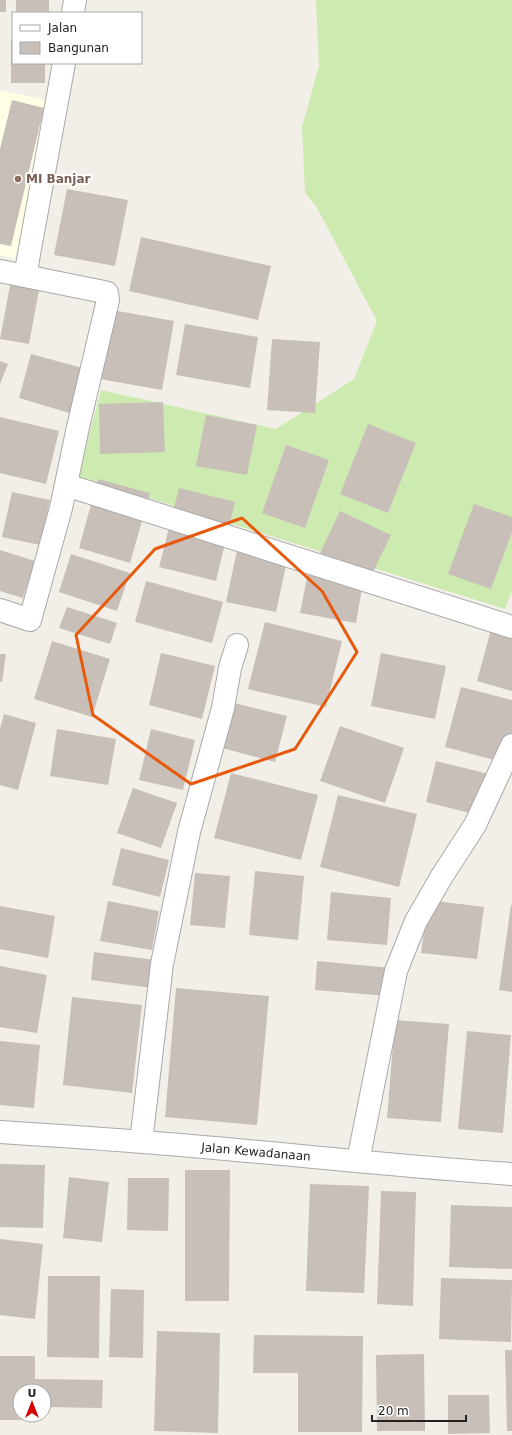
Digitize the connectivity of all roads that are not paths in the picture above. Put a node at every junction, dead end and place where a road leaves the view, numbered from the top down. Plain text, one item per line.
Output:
1 (75, 0) edge
2 (73, 12) edge
3 (64, 64) edge
4 (0, 271) edge
5 (25, 276) junction
6 (66, 485) junction
7 (0, 610) edge
8 (512, 627) edge
9 (237, 645) dead end
10 (512, 745) edge
11 (0, 1132) edge
12 (141, 1142) junction
13 (358, 1161) junction
14 (512, 1174) edge

1 - 2 street
3 - 5 street
4 - 5 street
5 - 6 street
6 - 7 street
6 - 8 street
9 - 12 street
10 - 13 street
11 - 12 street, Jalan Kewadanaan
12 - 13 street, Jalan Kewadanaan
13 - 14 street, Jalan Kewadanaan

